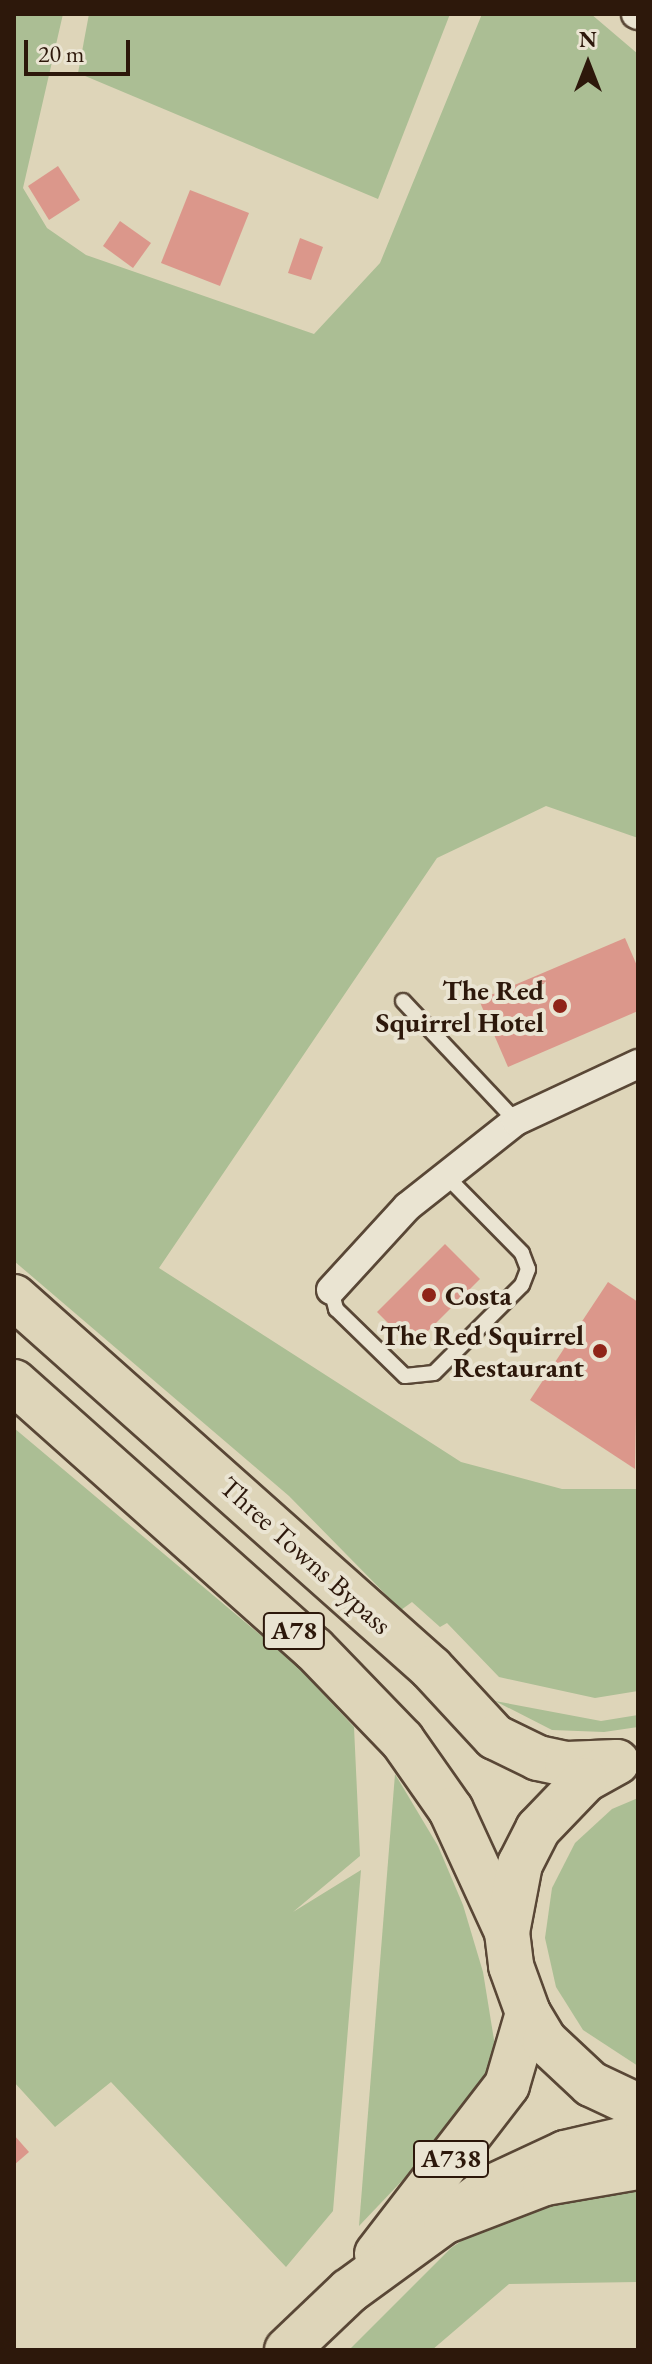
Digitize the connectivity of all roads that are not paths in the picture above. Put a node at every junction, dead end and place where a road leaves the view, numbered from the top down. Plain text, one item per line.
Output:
1 (403, 1001) dead end
2 (638, 1064) edge
3 (516, 1121) junction
4 (445, 1175) junction
5 (331, 1290) joint
6 (14, 1297) edge
7 (14, 1382) edge
8 (627, 1759) edge
9 (507, 1932) junction
10 (528, 2013) junction
11 (638, 2106) edge
12 (638, 2136) edge
13 (638, 2167) edge
14 (446, 2221) junction
15 (349, 2291) junction
16 (287, 2350) edge

1 - 3 lane
2 - 3 street
3 - 4 street
4 - 5 street
4 - 5 lane
6 - 8 main road, Three Towns Bypass / A78
7 - 9 main road, A78
8 - 9 main road, A78
9 - 10 main road, A78
10 - 11 main road, A78
10 - 15 main road, A738
12 - 14 main road, A738
13 - 14 main road
14 - 15 main road, A738
15 - 16 main road, A738

